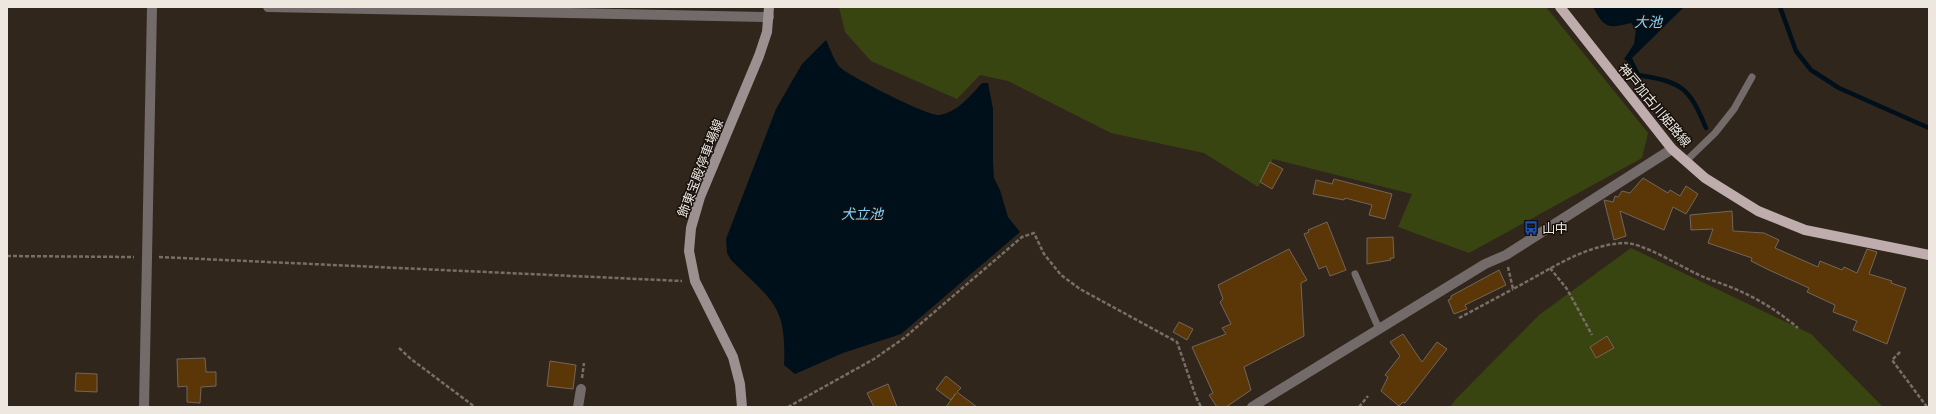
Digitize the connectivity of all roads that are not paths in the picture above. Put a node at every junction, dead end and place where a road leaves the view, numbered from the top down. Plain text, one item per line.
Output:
1 (152, 7) edge
2 (268, 7) edge
3 (1560, 7) edge
4 (769, 12) edge
5 (1752, 77) dead end
6 (1672, 149) junction
7 (1686, 161) junction
8 (1929, 255) edge
9 (1355, 274) dead end
10 (1379, 329) junction
11 (580, 389) dead end
12 (144, 407) edge
13 (578, 407) edge
14 (742, 407) edge
15 (1252, 407) edge

1 - 12 street
2 - 4 street
3 - 6 main road, 神戸加古川姫路線
4 - 14 main road, 飾東宝殿停車場線
5 - 7 lane
6 - 7 main road, 神戸加古川姫路線
6 - 10 street
7 - 8 main road, 神戸加古川姫路線
9 - 10 lane
10 - 15 street
11 - 13 street

